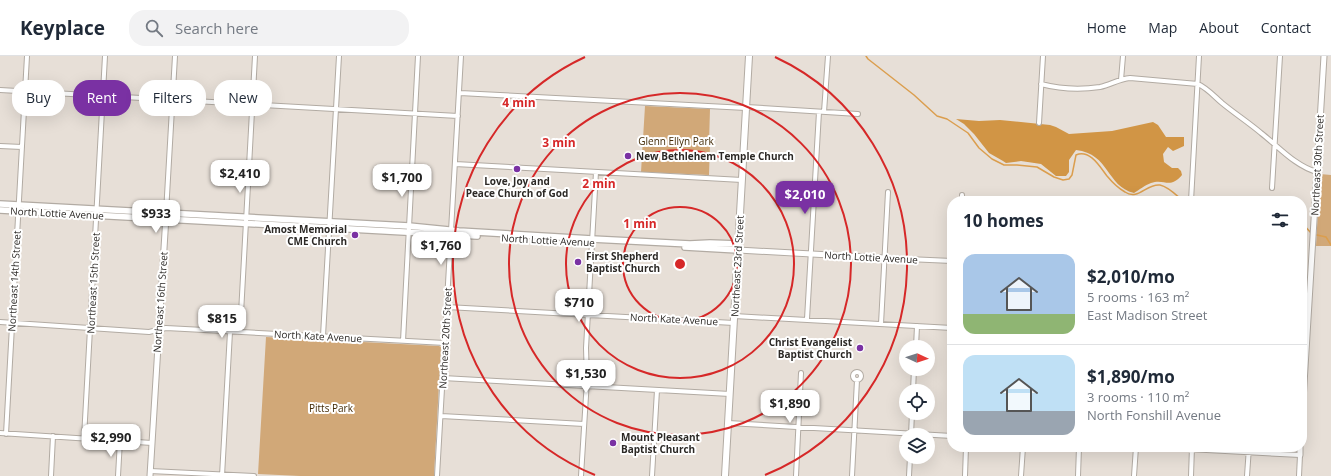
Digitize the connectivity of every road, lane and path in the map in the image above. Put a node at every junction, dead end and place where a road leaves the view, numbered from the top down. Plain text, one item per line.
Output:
1 (27, 56) edge
2 (105, 56) edge
3 (175, 56) edge
4 (255, 56) edge
5 (339, 56) edge
6 (418, 56) edge
7 (462, 56) edge
8 (749, 56) edge
9 (828, 56) edge
10 (1043, 56) edge
11 (1122, 56) edge
12 (1199, 56) edge
13 (1280, 56) edge
14 (1324, 56) edge
15 (26, 80) edge
16 (104, 80) edge
17 (174, 80) edge
18 (254, 80) edge
19 (1121, 80) junction
20 (1041, 84) junction
21 (1198, 84) junction
22 (0, 90) edge
23 (12, 90) edge
24 (460, 93) junction
25 (272, 105) edge
26 (746, 108) junction
27 (336, 109) junction
28 (819, 112) junction
29 (824, 112) junction
30 (415, 113) junction
31 (858, 114) dead end
32 (24, 116) edge
33 (102, 116) edge
34 (172, 116) edge
35 (251, 116) edge
36 (458, 116) junction
37 (1039, 123) dead end
38 (1275, 145) junction
39 (0, 146) edge
40 (22, 147) junction
41 (455, 164) junction
42 (596, 172) junction
43 (1316, 172) junction
44 (742, 180) junction
45 (1272, 188) dead end
46 (888, 192) dead end
47 (1191, 196) edge
48 (0, 204) edge
49 (18, 208) junction
50 (0, 210) edge
51 (96, 212) junction
52 (166, 216) junction
53 (246, 220) junction
54 (330, 225) junction
55 (408, 229) junction
56 (451, 233) junction
57 (592, 241) junction
58 (738, 247) junction
59 (811, 253) junction
60 (885, 258) junction
61 (947, 262) edge
62 (447, 307) junction
63 (1308, 308) joint
64 (588, 315) junction
65 (1308, 316) joint
66 (734, 319) junction
67 (808, 319) junction
68 (0, 322) edge
69 (12, 323) junction
70 (881, 324) junction
71 (917, 326) junction
72 (90, 328) junction
73 (947, 328) edge
74 (158, 330) junction
75 (230, 332) junction
76 (240, 332) junction
77 (1307, 333) edge
78 (323, 336) junction
79 (916, 340) edge
80 (402, 341) junction
81 (445, 343) junction
82 (801, 373) dead end
83 (443, 378) junction
84 (857, 380) dead end
85 (586, 386) junction
86 (657, 390) junction
87 (730, 394) junction
88 (441, 416) junction
89 (728, 423) junction
90 (584, 424) junction
91 (798, 427) junction
92 (854, 430) junction
93 (0, 433) edge
94 (899, 433) edge
95 (6, 434) junction
96 (935, 435) edge
97 (53, 436) junction
98 (947, 436) edge
99 (84, 438) junction
100 (120, 440) junction
101 (152, 443) junction
102 (966, 452) edge
103 (1023, 452) edge
104 (1080, 452) edge
105 (1136, 452) edge
106 (1192, 452) edge
107 (1237, 452) edge
108 (1248, 453) junction
109 (1300, 455) joint
110 (909, 464) edge
111 (150, 474) edge
112 (222, 475) edge
113 (51, 476) edge
114 (118, 476) edge
115 (254, 476) edge
116 (437, 476) edge
117 (581, 476) edge
118 (652, 476) edge
119 (725, 476) edge
120 (796, 476) edge
121 (852, 476) edge
122 (908, 476) edge
123 (965, 476) edge
124 (1021, 476) edge
125 (1078, 476) edge
126 (1134, 476) edge
127 (1191, 476) edge
128 (1247, 476) edge
129 (1299, 476) edge

1 - 15 street, Northeast 14th Street
2 - 16 street, Northeast 15th Street
3 - 17 street, Northeast 16th Street
4 - 18 street
5 - 27 street
6 - 30 street
7 - 24 street, Northeast 20th Street
8 - 26 main road, Northeast 23rd Street
9 - 29 street
10 - 20 street
11 - 19 street
12 - 21 street
13 - 38 street
14 - 43 street, Northeast 30th Street
19 - 20 street
19 - 21 street
20 - 37 street
21 - 38 street
21 - 47 street
22 - 23 street
24 - 26 street
24 - 36 street, Northeast 20th Street
25 - 27 street
26 - 28 street
26 - 44 main road, Northeast 23rd Street
27 - 30 street
27 - 54 street
28 - 29 street
28 - 59 street
29 - 31 street
30 - 36 street
30 - 55 street
32 - 40 street, Northeast 14th Street
33 - 51 street, Northeast 15th Street
34 - 52 street, Northeast 16th Street
35 - 53 street
36 - 41 street, Northeast 20th Street
38 - 43 street
38 - 45 street
39 - 40 street
40 - 49 street, Northeast 14th Street
41 - 42 street
41 - 56 street, Northeast 20th Street
42 - 44 street
42 - 57 street
43 - 63 street, Northeast 30th Street
44 - 58 main road, Northeast 23rd Street
46 - 60 street
48 - 49 main road, North Lottie Avenue
49 - 50 main road, North Lottie Avenue
49 - 51 main road, North Lottie Avenue
49 - 69 street, Northeast 14th Street
51 - 52 main road, North Lottie Avenue
51 - 72 street, Northeast 15th Street
52 - 53 main road, North Lottie Avenue
52 - 74 street, Northeast 16th Street
53 - 54 main road, North Lottie Avenue
53 - 76 street
54 - 55 main road, North Lottie Avenue
54 - 78 street
55 - 56 main road, North Lottie Avenue
55 - 80 street
56 - 57 main road, North Lottie Avenue
56 - 62 street, Northeast 20th Street
57 - 58 main road, North Lottie Avenue
57 - 64 street
58 - 59 street, North Lottie Avenue
58 - 66 main road, Northeast 23rd Street
59 - 60 street, North Lottie Avenue
59 - 67 street
60 - 61 street, North Lottie Avenue
60 - 70 street
62 - 64 street, North Kate Avenue
62 - 81 street, Northeast 20th Street
63 - 65 street, Northeast 30th Street
64 - 66 street, North Kate Avenue
64 - 85 street
65 - 77 street, Northeast 30th Street
66 - 67 street, North Kate Avenue
66 - 87 main road, Northeast 23rd Street
67 - 70 street, North Kate Avenue
68 - 69 street, North Kate Avenue
69 - 72 street, North Kate Avenue
69 - 95 street, Northeast 14th Street
70 - 71 street, North Kate Avenue
71 - 73 street, North Kate Avenue
71 - 79 street
72 - 74 street, North Kate Avenue
72 - 99 street, Northeast 15th Street
74 - 75 street, North Kate Avenue
74 - 101 street, Northeast 16th Street
75 - 76 street, North Kate Avenue
75 - 112 street
76 - 78 street, North Kate Avenue
78 - 80 street, North Kate Avenue
80 - 81 street, North Kate Avenue
81 - 83 street, Northeast 20th Street
82 - 91 street
83 - 85 street
83 - 88 street, Northeast 20th Street
84 - 92 street
85 - 86 street
85 - 90 street
86 - 87 street
86 - 118 street
87 - 89 main road, Northeast 23rd Street
88 - 90 street
88 - 116 street, Northeast 20th Street
89 - 91 street
89 - 119 main road, Northeast 23rd Street
90 - 117 street
91 - 92 street
91 - 120 street
92 - 94 street
92 - 121 street
93 - 95 street
95 - 97 street
96 - 98 street
97 - 99 street
97 - 113 street
99 - 100 street
100 - 101 street
100 - 114 street
101 - 111 street, Northeast 16th Street
102 - 123 street
103 - 124 street
104 - 125 street
105 - 126 street
106 - 127 street
107 - 108 street
108 - 109 street
108 - 128 street
109 - 129 street
110 - 122 street
111 - 112 street
112 - 115 street

